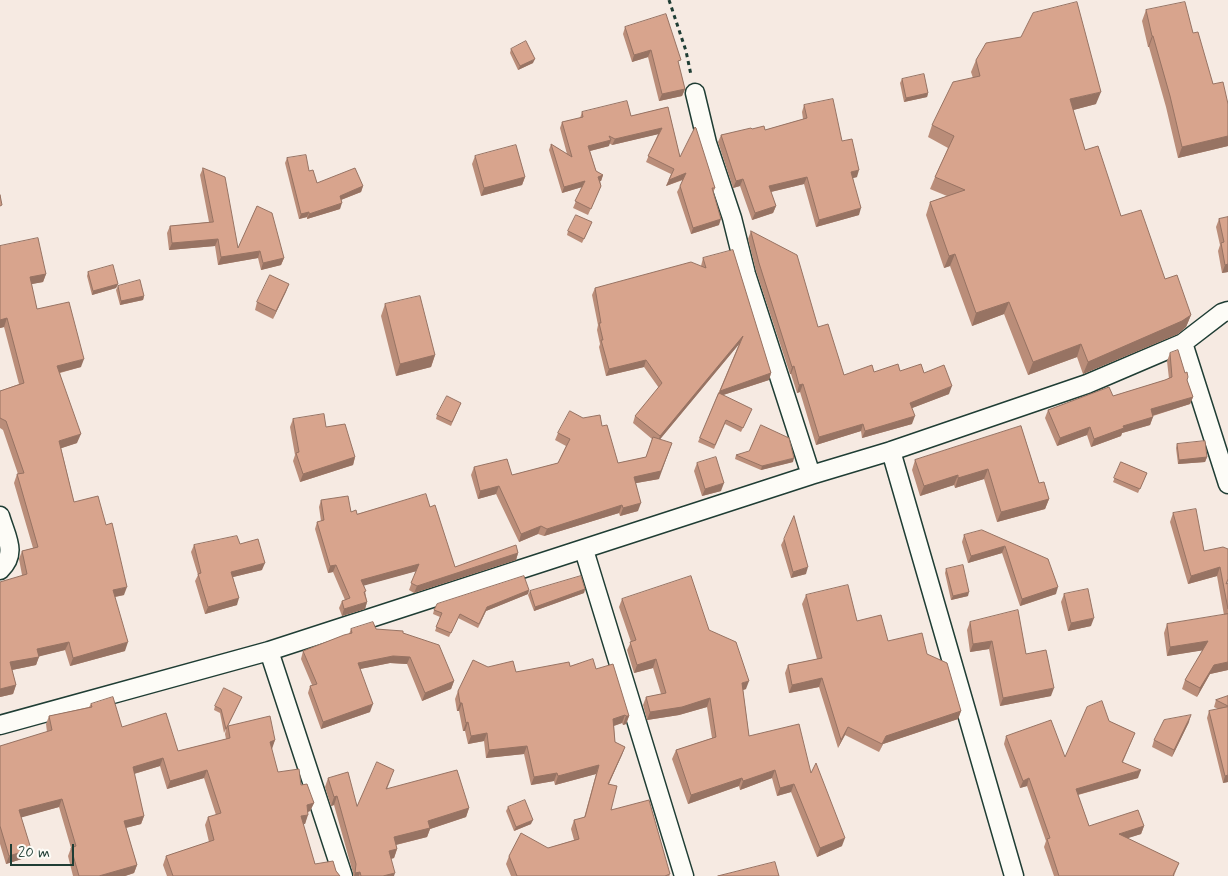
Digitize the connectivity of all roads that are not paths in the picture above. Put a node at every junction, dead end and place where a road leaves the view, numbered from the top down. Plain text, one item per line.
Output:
1 (695, 93) road end
2 (1228, 311) edge
3 (1183, 343) junction
4 (891, 451) junction
5 (811, 475) junction
6 (1228, 484) edge
7 (0, 516) edge
8 (584, 550) junction
9 (0, 570) edge
10 (269, 651) junction
11 (0, 725) edge
12 (343, 876) edge
13 (684, 876) edge
14 (1014, 876) edge

1 - 5 street
2 - 3 street
3 - 4 street
3 - 6 street
4 - 5 street
4 - 14 street
5 - 8 street
7 - 9 street
8 - 10 street
8 - 13 street
10 - 11 street
10 - 12 street

